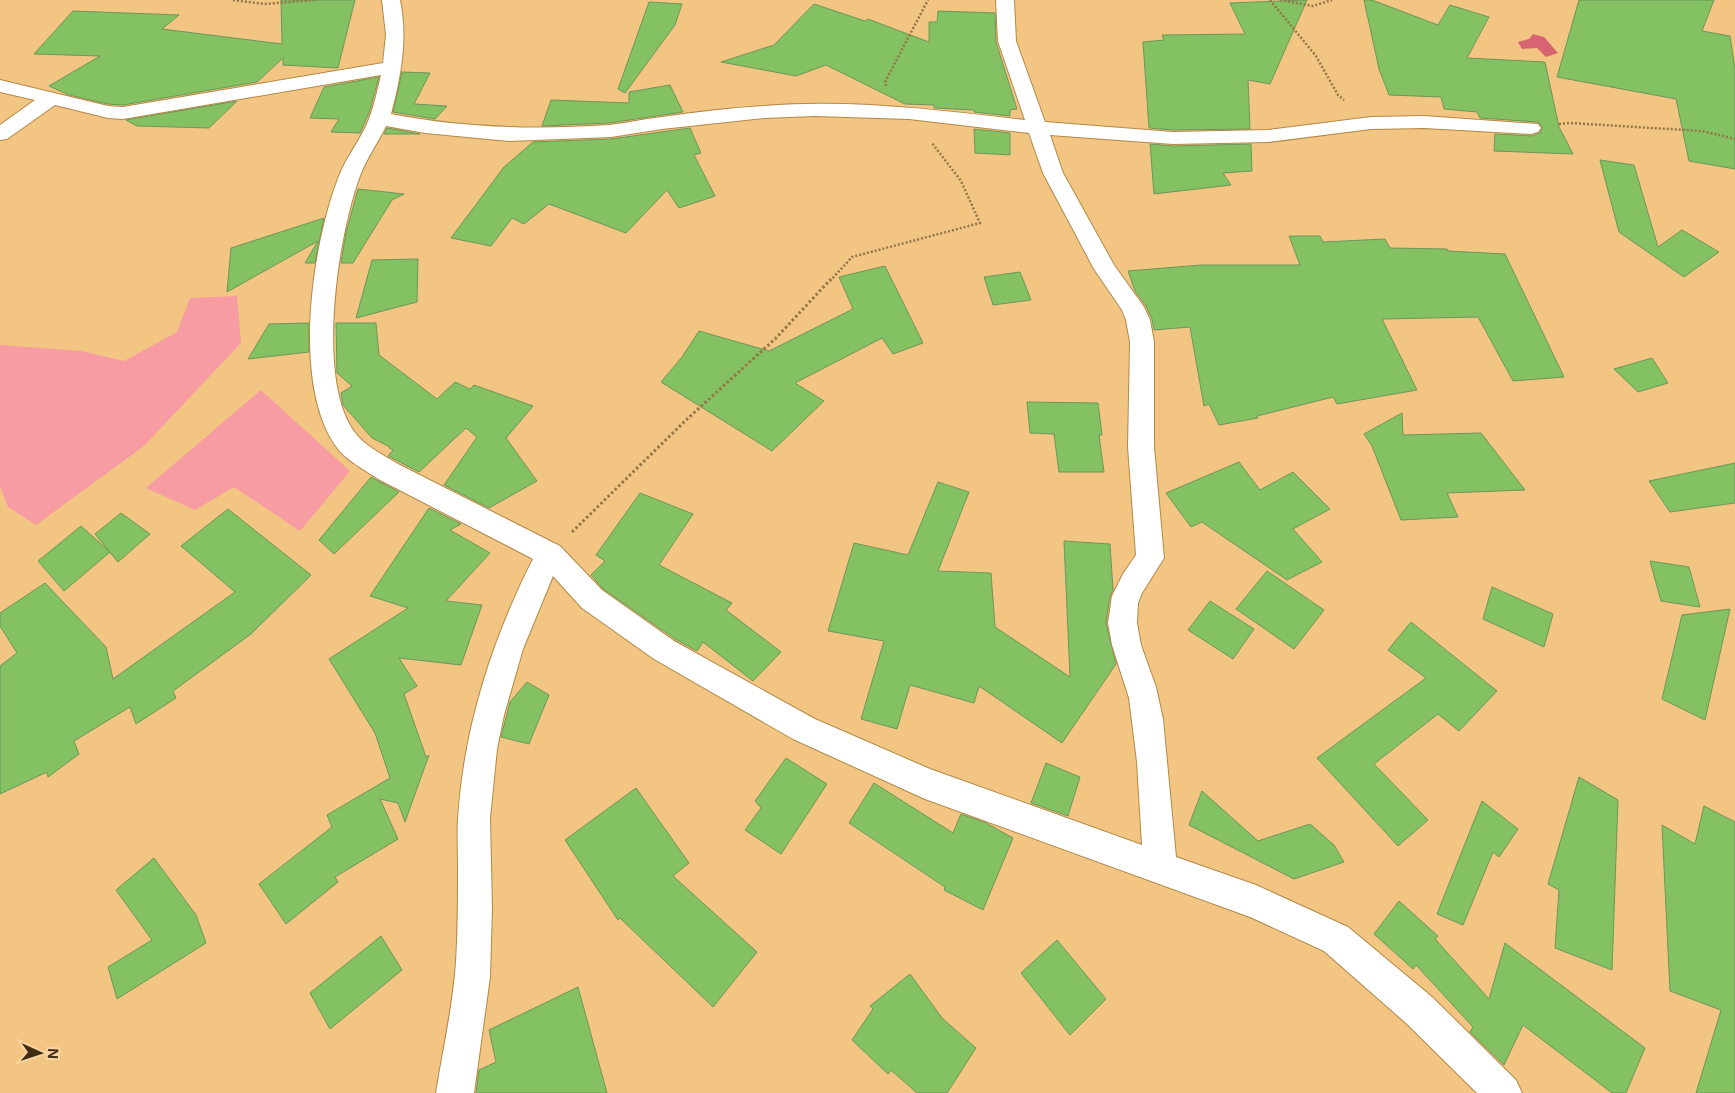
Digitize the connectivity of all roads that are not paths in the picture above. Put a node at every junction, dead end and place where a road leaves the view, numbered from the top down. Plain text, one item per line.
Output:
1 (391, 0) edge
2 (1005, 0) edge
3 (393, 67) junction
4 (0, 86) edge
5 (52, 98) junction
6 (380, 118) junction
7 (1038, 128) junction
8 (1532, 128) road end
9 (0, 134) edge
10 (550, 554) junction
11 (1160, 868) junction
12 (455, 1093) edge
13 (1503, 1093) edge

1 - 3 street
2 - 7 street
3 - 5 street
3 - 6 street
4 - 5 street
5 - 9 street
6 - 7 street
6 - 10 street
7 - 8 street
7 - 11 street
10 - 11 street
10 - 12 street
11 - 13 street

